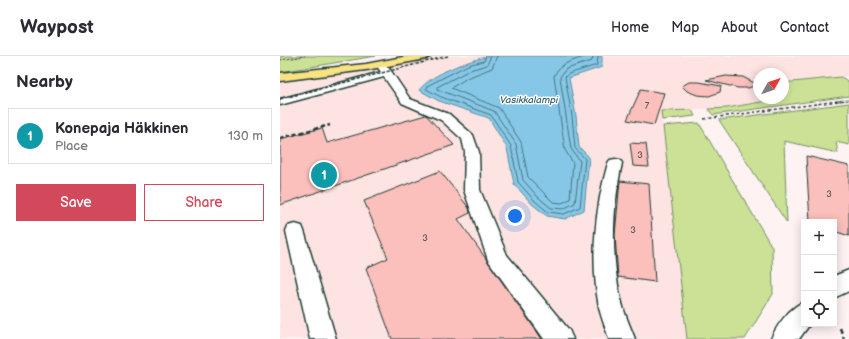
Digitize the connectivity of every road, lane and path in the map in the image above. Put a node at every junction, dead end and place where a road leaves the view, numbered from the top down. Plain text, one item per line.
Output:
1 (305, 56) edge
2 (426, 56) edge
3 (280, 60) edge
4 (384, 69) junction
5 (280, 77) edge
6 (849, 100) edge
7 (280, 102) edge
8 (704, 119) dead end
9 (615, 163) dead end
10 (295, 231) dead end
11 (849, 278) edge
12 (837, 286) edge
13 (801, 317) edge
14 (840, 328) dead end
15 (322, 339) edge
16 (560, 339) edge
17 (622, 339) edge
18 (784, 339) edge
19 (844, 339) edge

1 - 3 path
2 - 4 main road
4 - 5 main road
4 - 7 lane
4 - 16 lane
6 - 8 path
9 - 17 lane
10 - 15 lane
11 - 12 lane
13 - 18 lane
14 - 19 path

